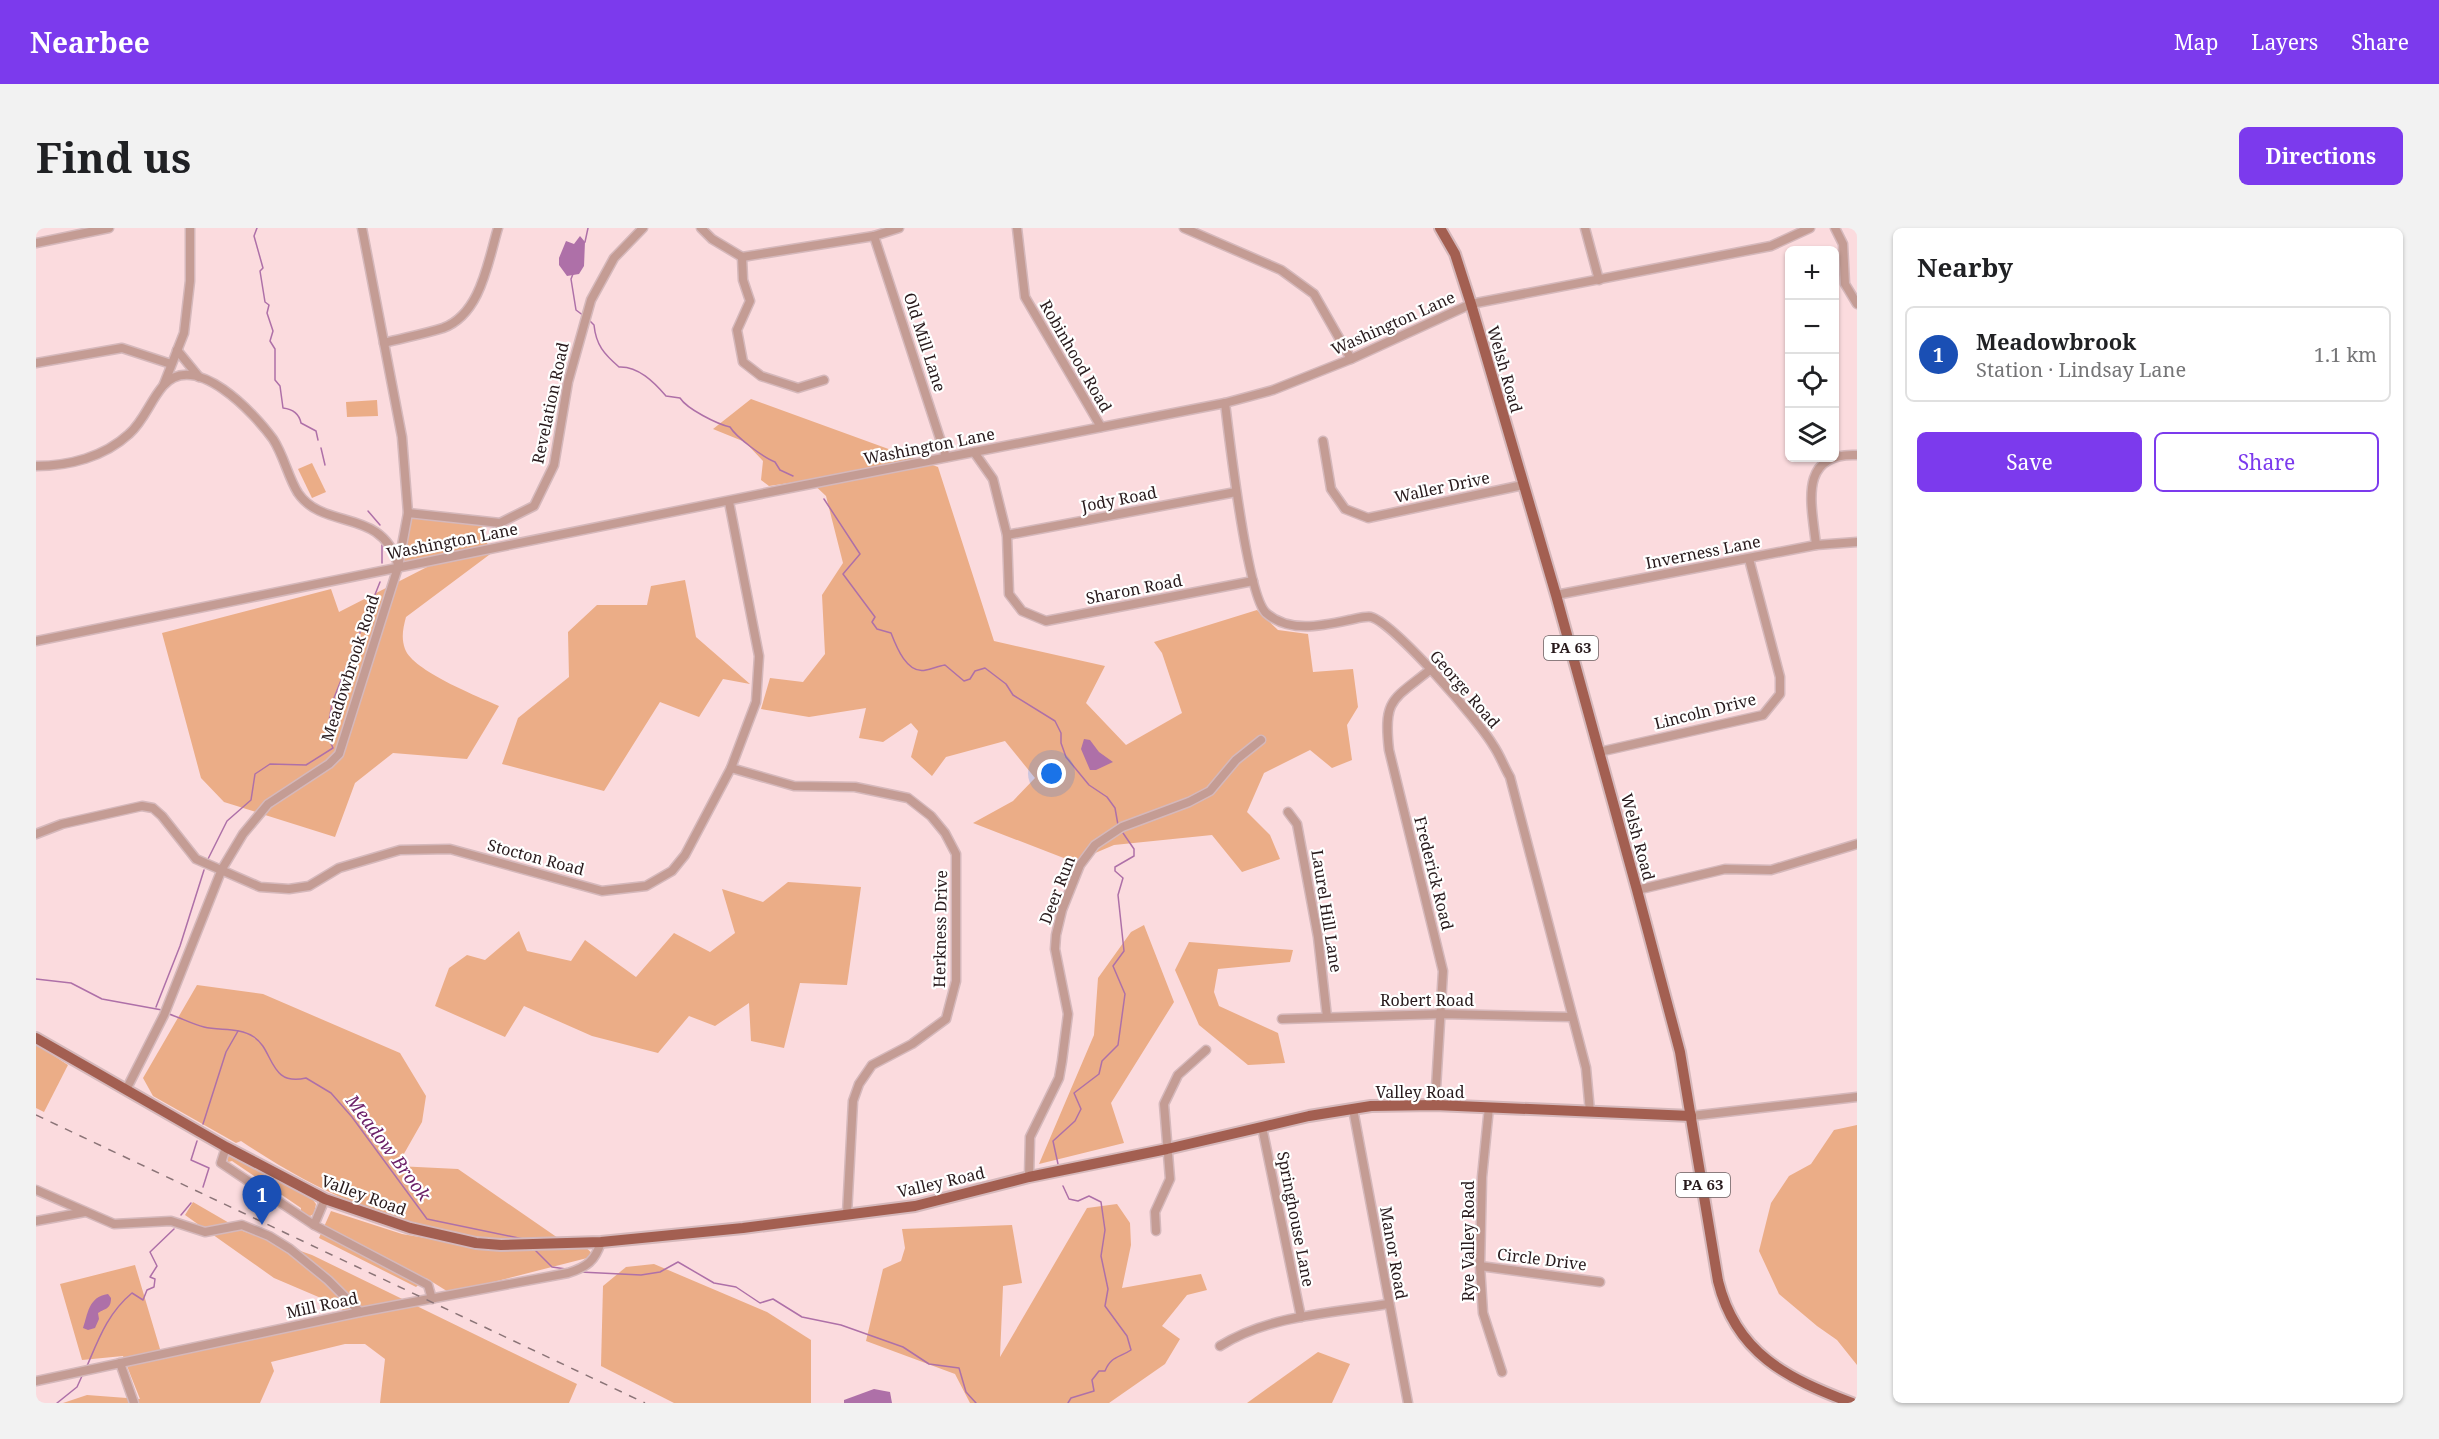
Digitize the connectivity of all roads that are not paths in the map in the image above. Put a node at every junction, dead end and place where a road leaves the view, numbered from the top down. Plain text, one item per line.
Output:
1 (109, 228) edge
2 (190, 228) edge
3 (362, 228) edge
4 (498, 228) edge
5 (643, 228) edge
6 (701, 228) edge
7 (898, 228) edge
8 (1017, 228) edge
9 (1184, 228) edge
10 (1440, 228) edge
11 (1585, 228) edge
12 (1810, 228) edge
13 (1835, 228) edge
14 (874, 236) junction
15 (36, 243) edge
16 (742, 257) junction
17 (1599, 280) junction
18 (1471, 304) junction
19 (1857, 304) edge
20 (384, 343) junction
21 (177, 350) junction
22 (1351, 359) junction
23 (36, 363) edge
24 (171, 364) junction
25 (199, 377) junction
26 (824, 380) dead end
27 (164, 384) junction
28 (1225, 403) junction
29 (1101, 428) junction
30 (1323, 441) dead end
31 (974, 452) junction
32 (1857, 455) edge
33 (946, 457) junction
34 (36, 466) edge
35 (1523, 485) junction
36 (1236, 492) junction
37 (729, 502) junction
38 (408, 513) junction
39 (1007, 535) junction
40 (1857, 542) edge
41 (1816, 545) junction
42 (1749, 559) junction
43 (398, 567) junction
44 (1253, 581) junction
45 (1556, 595) junction
46 (36, 641) edge
47 (1431, 669) junction
48 (1261, 740) dead end
49 (1599, 752) junction
50 (731, 768) junction
51 (1288, 813) dead end
52 (36, 834) edge
53 (1857, 844) edge
54 (222, 869) junction
55 (1637, 891) junction
56 (1442, 1014) junction
57 (1327, 1017) junction
58 (1572, 1017) junction
59 (1282, 1019) dead end
60 (36, 1038) edge
61 (1206, 1050) dead end
62 (127, 1088) junction
63 (1857, 1097) edge
64 (1435, 1105) junction
65 (1489, 1107) junction
66 (1353, 1109) junction
67 (1590, 1112) junction
68 (1691, 1116) junction
69 (1262, 1127) junction
70 (226, 1147) junction
71 (1167, 1149) junction
72 (1029, 1177) junction
73 (36, 1190) edge
74 (325, 1199) junction
75 (85, 1212) junction
76 (847, 1214) junction
77 (36, 1221) edge
78 (314, 1225) junction
79 (1156, 1231) dead end
80 (601, 1242) junction
81 (1480, 1266) junction
82 (1600, 1282) dead end
83 (432, 1299) junction
84 (1388, 1304) junction
85 (360, 1312) junction
86 (1301, 1317) junction
87 (1220, 1346) dead end
88 (120, 1363) junction
89 (1502, 1372) dead end
90 (36, 1381) edge
91 (1831, 1399) edge
92 (134, 1403) edge
93 (1408, 1403) edge
94 (1852, 1403) edge

1 - 15 street
2 - 21 street
3 - 20 street, Meadowbrook Road
4 - 20 street
5 - 38 street, Revelation Road
6 - 16 street
7 - 14 street
8 - 29 street, Robinhood Road
9 - 22 street
10 - 18 main road, Welsh Road / PA 63
11 - 17 street
12 - 17 street, Washington Lane
13 - 19 street
14 - 16 street
14 - 33 street, Old Mill Lane
16 - 26 street
17 - 18 street, Washington Lane
18 - 22 street, Washington Lane
18 - 35 main road, Welsh Road / PA 63
20 - 38 street, Meadowbrook Road
21 - 24 street
21 - 25 street
22 - 28 street, Washington Lane
23 - 24 street
24 - 27 street
25 - 27 street
25 - 43 street
27 - 34 street
28 - 29 street, Washington Lane
28 - 36 street, George Road
29 - 31 street, Washington Lane
30 - 35 street, Waller Drive
31 - 33 street, Washington Lane
31 - 39 street
32 - 41 street
33 - 37 street, Washington Lane
35 - 45 main road, Welsh Road / PA 63
36 - 39 street, Jody Road
36 - 44 street, George Road
37 - 43 street, Washington Lane
37 - 50 street, Stocton Road
38 - 43 street, Meadowbrook Road
39 - 44 street, Sharon Road
40 - 41 street, Inverness Lane
41 - 42 street, Inverness Lane
42 - 45 street, Inverness Lane
42 - 49 street, Lincoln Drive
43 - 46 street, Washington Lane
43 - 54 street, Meadowbrook Road
44 - 47 street, George Road
45 - 49 main road, Welsh Road / PA 63
47 - 56 street, Frederick Road
47 - 58 street, George Road
48 - 72 street, Deer Run
49 - 55 main road, Welsh Road / PA 63
50 - 54 street, Stocton Road
50 - 76 street, Herkness Drive
51 - 57 street, Laurel Hill Lane
52 - 54 street, Stocton Road
53 - 55 street
54 - 62 street, Meadowbrook Road
55 - 68 main road, Welsh Road / PA 63
56 - 57 street, Robert Road
56 - 58 street, Robert Road
56 - 64 street, Frederick Road
57 - 59 street, Robert Road
58 - 67 street, George Road
60 - 62 main road, Valley Road
61 - 71 street
62 - 70 main road, Valley Road
63 - 68 street, Valley Road
64 - 65 main road, Valley Road
64 - 66 main road, Valley Road
65 - 67 main road, Valley Road
65 - 81 street, Rye Valley Road
66 - 69 main road, Valley Road
66 - 84 street, Manor Road
67 - 68 main road, Valley Road
68 - 91 main road, Welsh Road / PA 63
69 - 71 main road, Valley Road
69 - 86 street, Springhouse Lane
70 - 74 main road, Valley Road
70 - 78 street
71 - 72 main road, Valley Road
71 - 79 street
72 - 76 main road, Valley Road
73 - 75 street
74 - 78 street
74 - 80 main road, Valley Road
75 - 77 street
75 - 85 street
76 - 80 main road, Valley Road
78 - 83 street
80 - 83 street, Mill Road
81 - 82 street, Circle Drive
81 - 89 street, Rye Valley Road
83 - 85 street, Mill Road
84 - 86 street
84 - 93 street, Manor Road
85 - 88 street, Mill Road
86 - 87 street
88 - 90 street, Mill Road
88 - 92 street
91 - 94 main road, Welsh Road / PA 63

